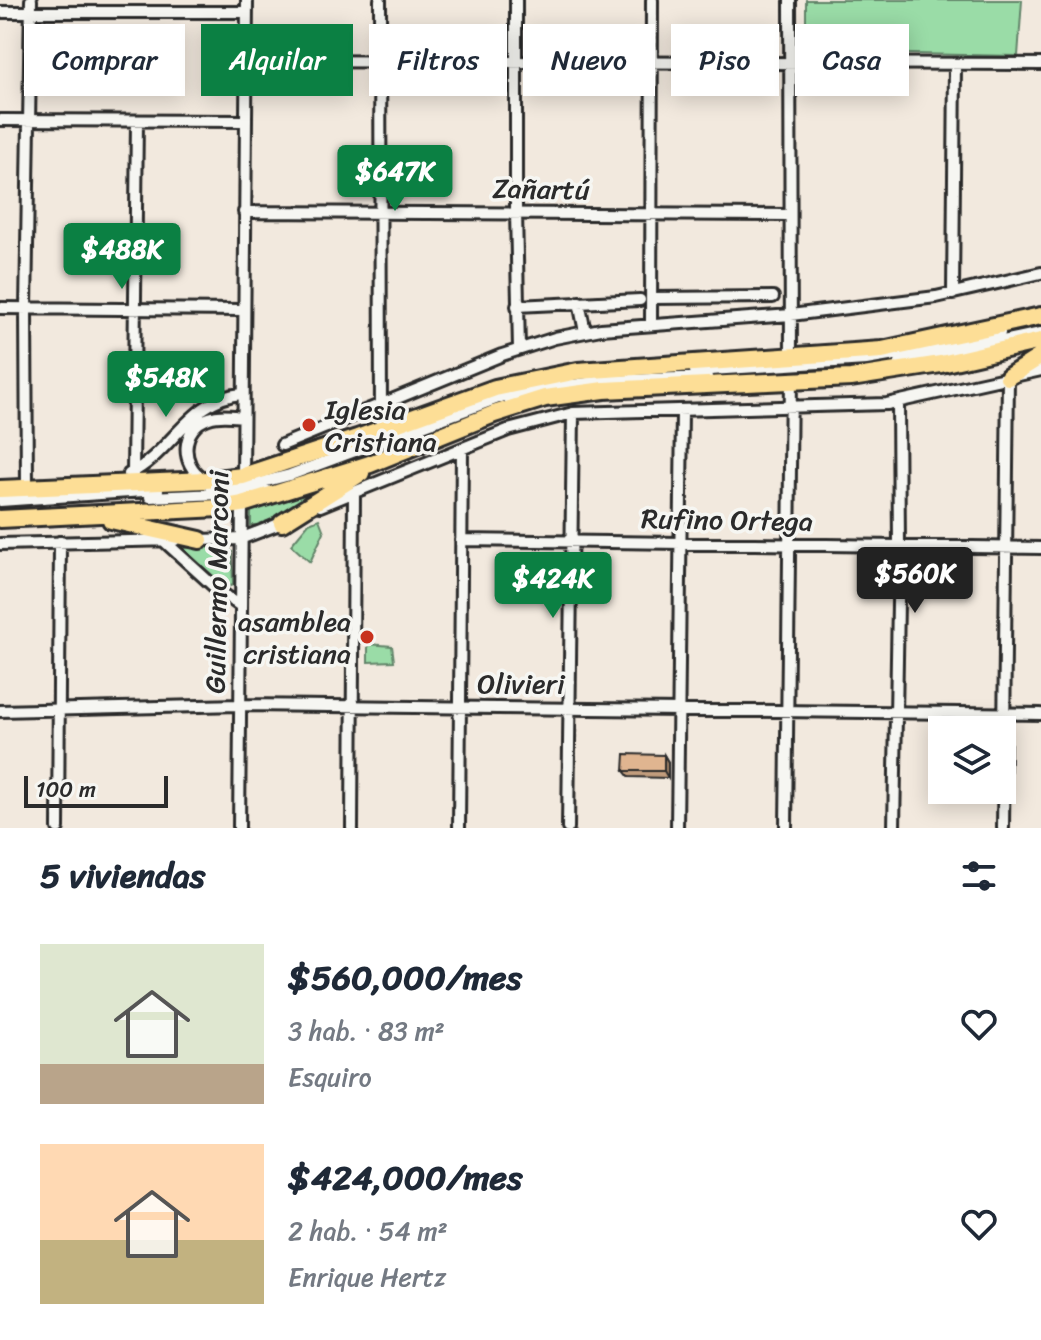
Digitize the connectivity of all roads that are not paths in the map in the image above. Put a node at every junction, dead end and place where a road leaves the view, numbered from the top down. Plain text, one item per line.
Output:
1 (31, 0) edge
2 (247, 0) edge
3 (380, 0) edge
4 (516, 0) edge
5 (652, 0) edge
6 (790, 0) edge
7 (0, 12) edge
8 (31, 12) junction
9 (247, 12) junction
10 (247, 24) edge
11 (380, 24) edge
12 (652, 24) edge
13 (507, 61) edge
14 (515, 61) junction
15 (523, 61) edge
16 (655, 61) edge
17 (789, 63) junction
18 (955, 64) junction
19 (1041, 64) edge
20 (246, 96) edge
21 (379, 96) edge
22 (653, 96) edge
23 (0, 120) edge
24 (29, 120) junction
25 (137, 121) junction
26 (246, 121) junction
27 (244, 212) junction
28 (378, 212) junction
29 (516, 212) junction
30 (652, 215) junction
31 (789, 215) junction
32 (1041, 273) edge
33 (953, 294) junction
34 (773, 297) dead end
35 (704, 298) junction
36 (645, 299) junction
37 (579, 302) junction
38 (517, 306) junction
39 (0, 308) edge
40 (135, 308) junction
41 (26, 309) junction
42 (243, 310) junction
43 (791, 315) junction
44 (1038, 317) edge
45 (704, 321) junction
46 (651, 324) junction
47 (585, 332) junction
48 (1041, 333) edge
49 (1041, 341) edge
50 (519, 349) junction
51 (1041, 356) edge
52 (1041, 370) edge
53 (789, 372) junction
54 (742, 375) junction
55 (1008, 377) junction
56 (242, 394) junction
57 (898, 402) junction
58 (379, 405) junction
59 (793, 407) junction
60 (682, 411) junction
61 (573, 413) junction
62 (242, 417) junction
63 (381, 429) junction
64 (282, 445) dead end
65 (462, 450) junction
66 (393, 456) junction
67 (133, 473) junction
68 (206, 480) junction
69 (100, 485) junction
70 (27, 488) junction
71 (0, 489) edge
72 (242, 490) junction
73 (354, 493) junction
74 (0, 504) edge
75 (78, 517) junction
76 (0, 519) edge
77 (282, 523) junction
78 (162, 539) junction
79 (240, 539) junction
80 (200, 540) junction
81 (461, 540) junction
82 (60, 542) junction
83 (570, 542) junction
84 (0, 544) edge
85 (679, 544) junction
86 (788, 544) junction
87 (899, 546) junction
88 (1008, 548) junction
89 (1041, 548) edge
90 (239, 605) junction
91 (239, 705) junction
92 (354, 707) junction
93 (461, 707) junction
94 (570, 707) junction
95 (679, 708) junction
96 (59, 709) junction
97 (787, 710) junction
98 (0, 711) edge
99 (896, 712) junction
100 (1006, 713) junction
101 (1041, 714) edge
102 (58, 828) edge
103 (239, 828) edge
104 (352, 828) edge
105 (459, 828) edge
106 (568, 828) edge
107 (677, 828) edge
108 (786, 828) edge
109 (894, 828) edge
110 (1003, 828) edge

1 - 8 street
2 - 9 street, Guillermo Marconi
3 - 11 street
4 - 14 street
5 - 12 street
6 - 17 street
7 - 8 street
8 - 9 street
8 - 24 street
9 - 10 street, Guillermo Marconi
13 - 14 street
14 - 15 street
14 - 29 street
16 - 17 street
17 - 18 street
17 - 31 street
18 - 19 street
18 - 33 street
20 - 26 street, Guillermo Marconi
21 - 28 street
22 - 30 street
23 - 24 street
24 - 25 street
24 - 41 street
25 - 26 street
25 - 40 street
26 - 27 street, Guillermo Marconi
27 - 28 street, Zañartú
27 - 42 street, Guillermo Marconi
28 - 29 street, Zañartú
28 - 58 street
29 - 30 street, Zañartú
29 - 38 street
30 - 31 street, Zañartú
30 - 36 street
31 - 43 street
32 - 33 street
33 - 43 street
34 - 35 street
35 - 36 street
35 - 45 street
36 - 37 street
36 - 46 street
37 - 38 street
37 - 47 street
38 - 50 street
39 - 41 street
40 - 41 street
40 - 42 street
40 - 67 street
41 - 70 street
42 - 56 street, Guillermo Marconi
43 - 45 street
43 - 53 street
44 - 53 highway
45 - 46 street
46 - 47 street
47 - 50 street
48 - 53 street
49 - 53 highway
50 - 58 street
51 - 55 highway
52 - 55 street
53 - 54 street
53 - 54 street
53 - 59 street
53 - 63 highway
53 - 66 highway
53 - 72 street
54 - 72 street
55 - 57 street
55 - 88 street
56 - 62 street, Guillermo Marconi
56 - 67 street
57 - 59 street
57 - 87 street
58 - 63 street
58 - 64 street
59 - 60 street
59 - 86 street
60 - 61 street
60 - 85 street
61 - 65 street
61 - 83 street
62 - 68 street
62 - 72 street, Guillermo Marconi
63 - 72 highway
65 - 73 street
65 - 81 street
66 - 72 highway
66 - 77 highway
67 - 69 street
68 - 69 highway
68 - 72 highway
69 - 70 highway
70 - 71 highway
72 - 74 street
72 - 75 highway
72 - 79 street, Guillermo Marconi
73 - 77 street
73 - 92 street
75 - 76 highway
75 - 80 highway
77 - 79 street
78 - 80 street
78 - 82 street
78 - 90 street
79 - 80 street
79 - 90 street, Guillermo Marconi
81 - 83 street, Rufino Ortega
81 - 93 street
82 - 84 street
82 - 96 street
83 - 85 street, Rufino Ortega
83 - 94 street
85 - 86 street, Rufino Ortega
85 - 95 street
86 - 87 street, Rufino Ortega
86 - 97 street
87 - 88 street, Rufino Ortega
87 - 99 street
88 - 89 street, Rufino Ortega
88 - 100 street
90 - 91 street, Guillermo Marconi
91 - 92 street, Olivieri
91 - 96 street, Olivieri
91 - 103 street, Guillermo Marconi
92 - 93 street, Olivieri
92 - 104 street
93 - 94 street, Olivieri
93 - 105 street
94 - 95 street, Olivieri
94 - 106 street
95 - 97 street, Olivieri
95 - 107 street
96 - 98 street, Olivieri
96 - 102 street
97 - 99 street, Olivieri
97 - 108 street
99 - 100 street, Olivieri
99 - 109 street
100 - 101 street, Olivieri
100 - 110 street

